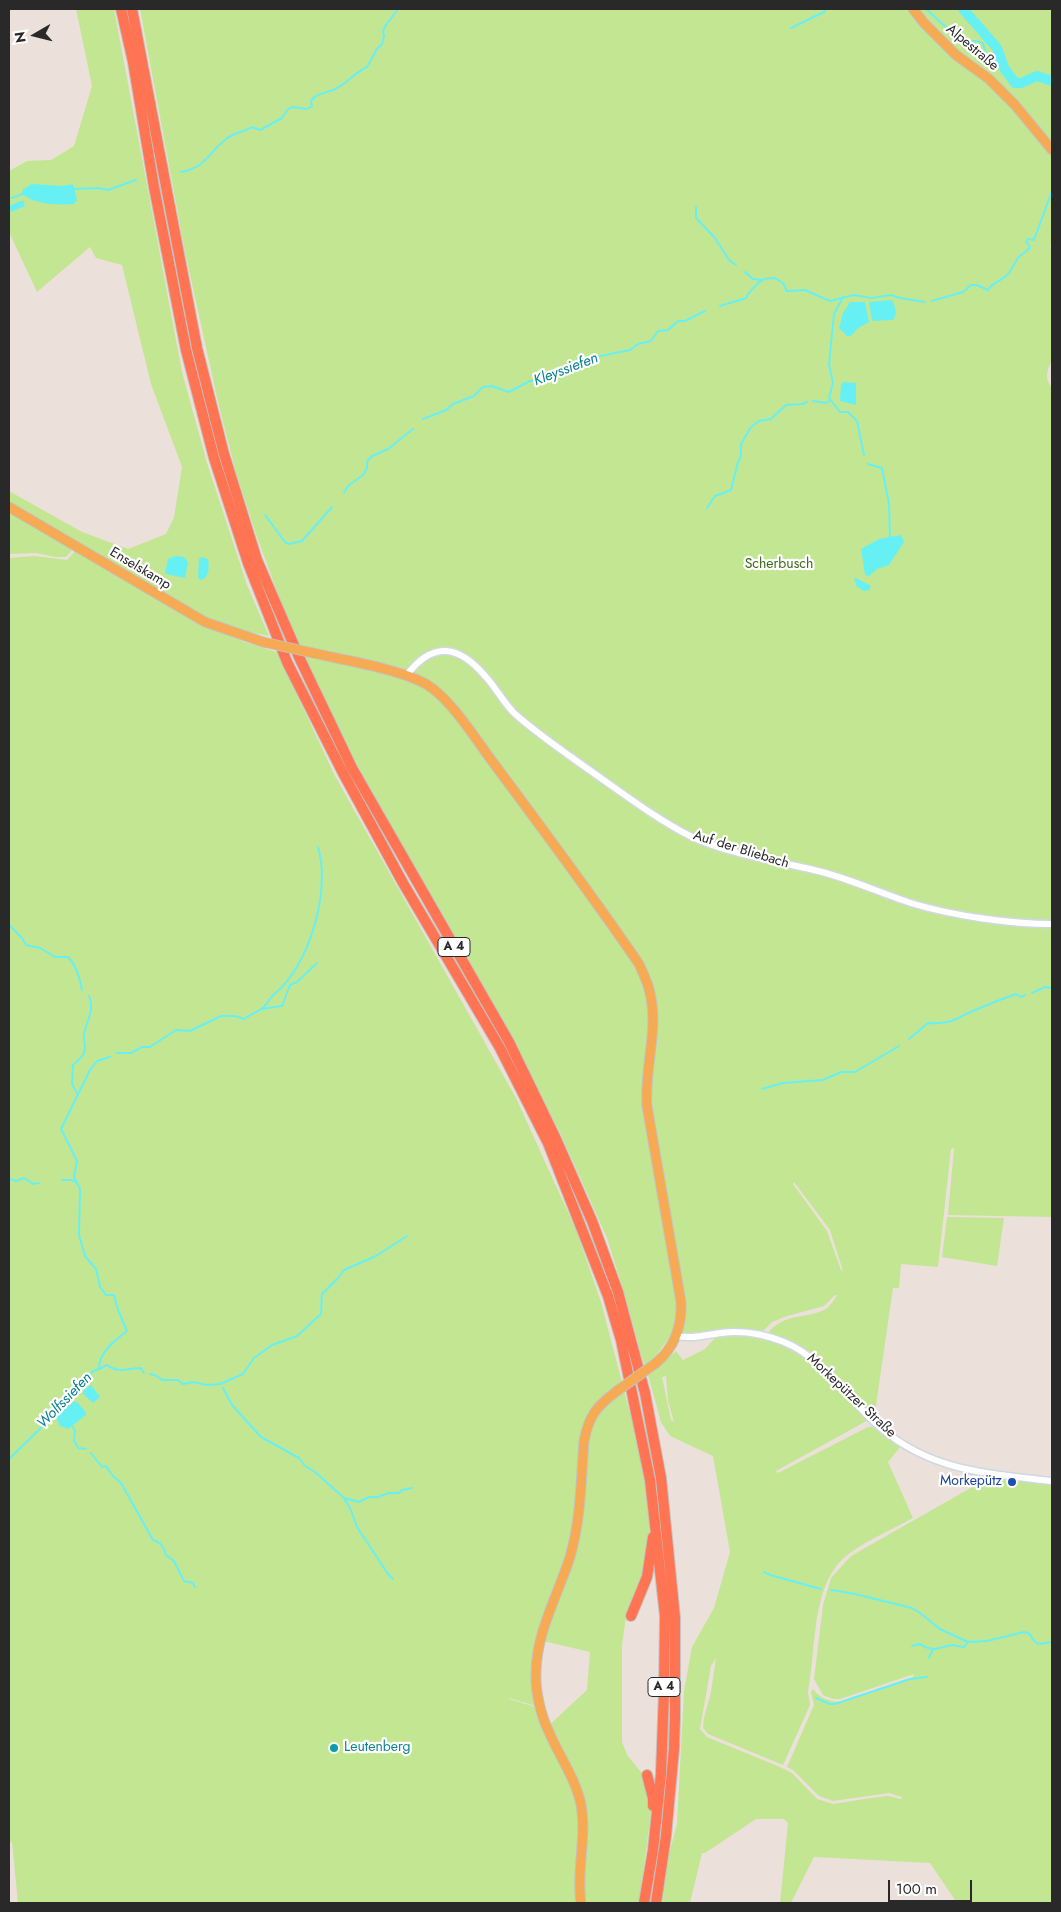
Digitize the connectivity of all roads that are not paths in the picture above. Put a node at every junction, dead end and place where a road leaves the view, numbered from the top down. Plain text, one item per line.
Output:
1 (121, 9) edge
2 (132, 9) edge
3 (913, 9) edge
4 (1052, 150) edge
5 (9, 507) edge
6 (406, 676) junction
7 (1052, 924) edge
8 (676, 1336) junction
9 (1052, 1481) edge
10 (656, 1525) junction
11 (631, 1616) dead end
12 (647, 1775) dead end
13 (653, 1850) junction
14 (581, 1903) edge
15 (644, 1903) edge
16 (656, 1903) edge

1 - 10 highway, A 4
2 - 16 highway, A 4
3 - 4 main road, Alpestraße
5 - 6 main road, Enselskamp, bridge
6 - 7 street, Auf der Bliebach
6 - 8 main road, Enselskamp
8 - 9 street, Morkepützer Straße
8 - 14 main road, bridge
10 - 11 highway
10 - 13 highway, A 4
12 - 13 highway
13 - 15 highway, A 4

